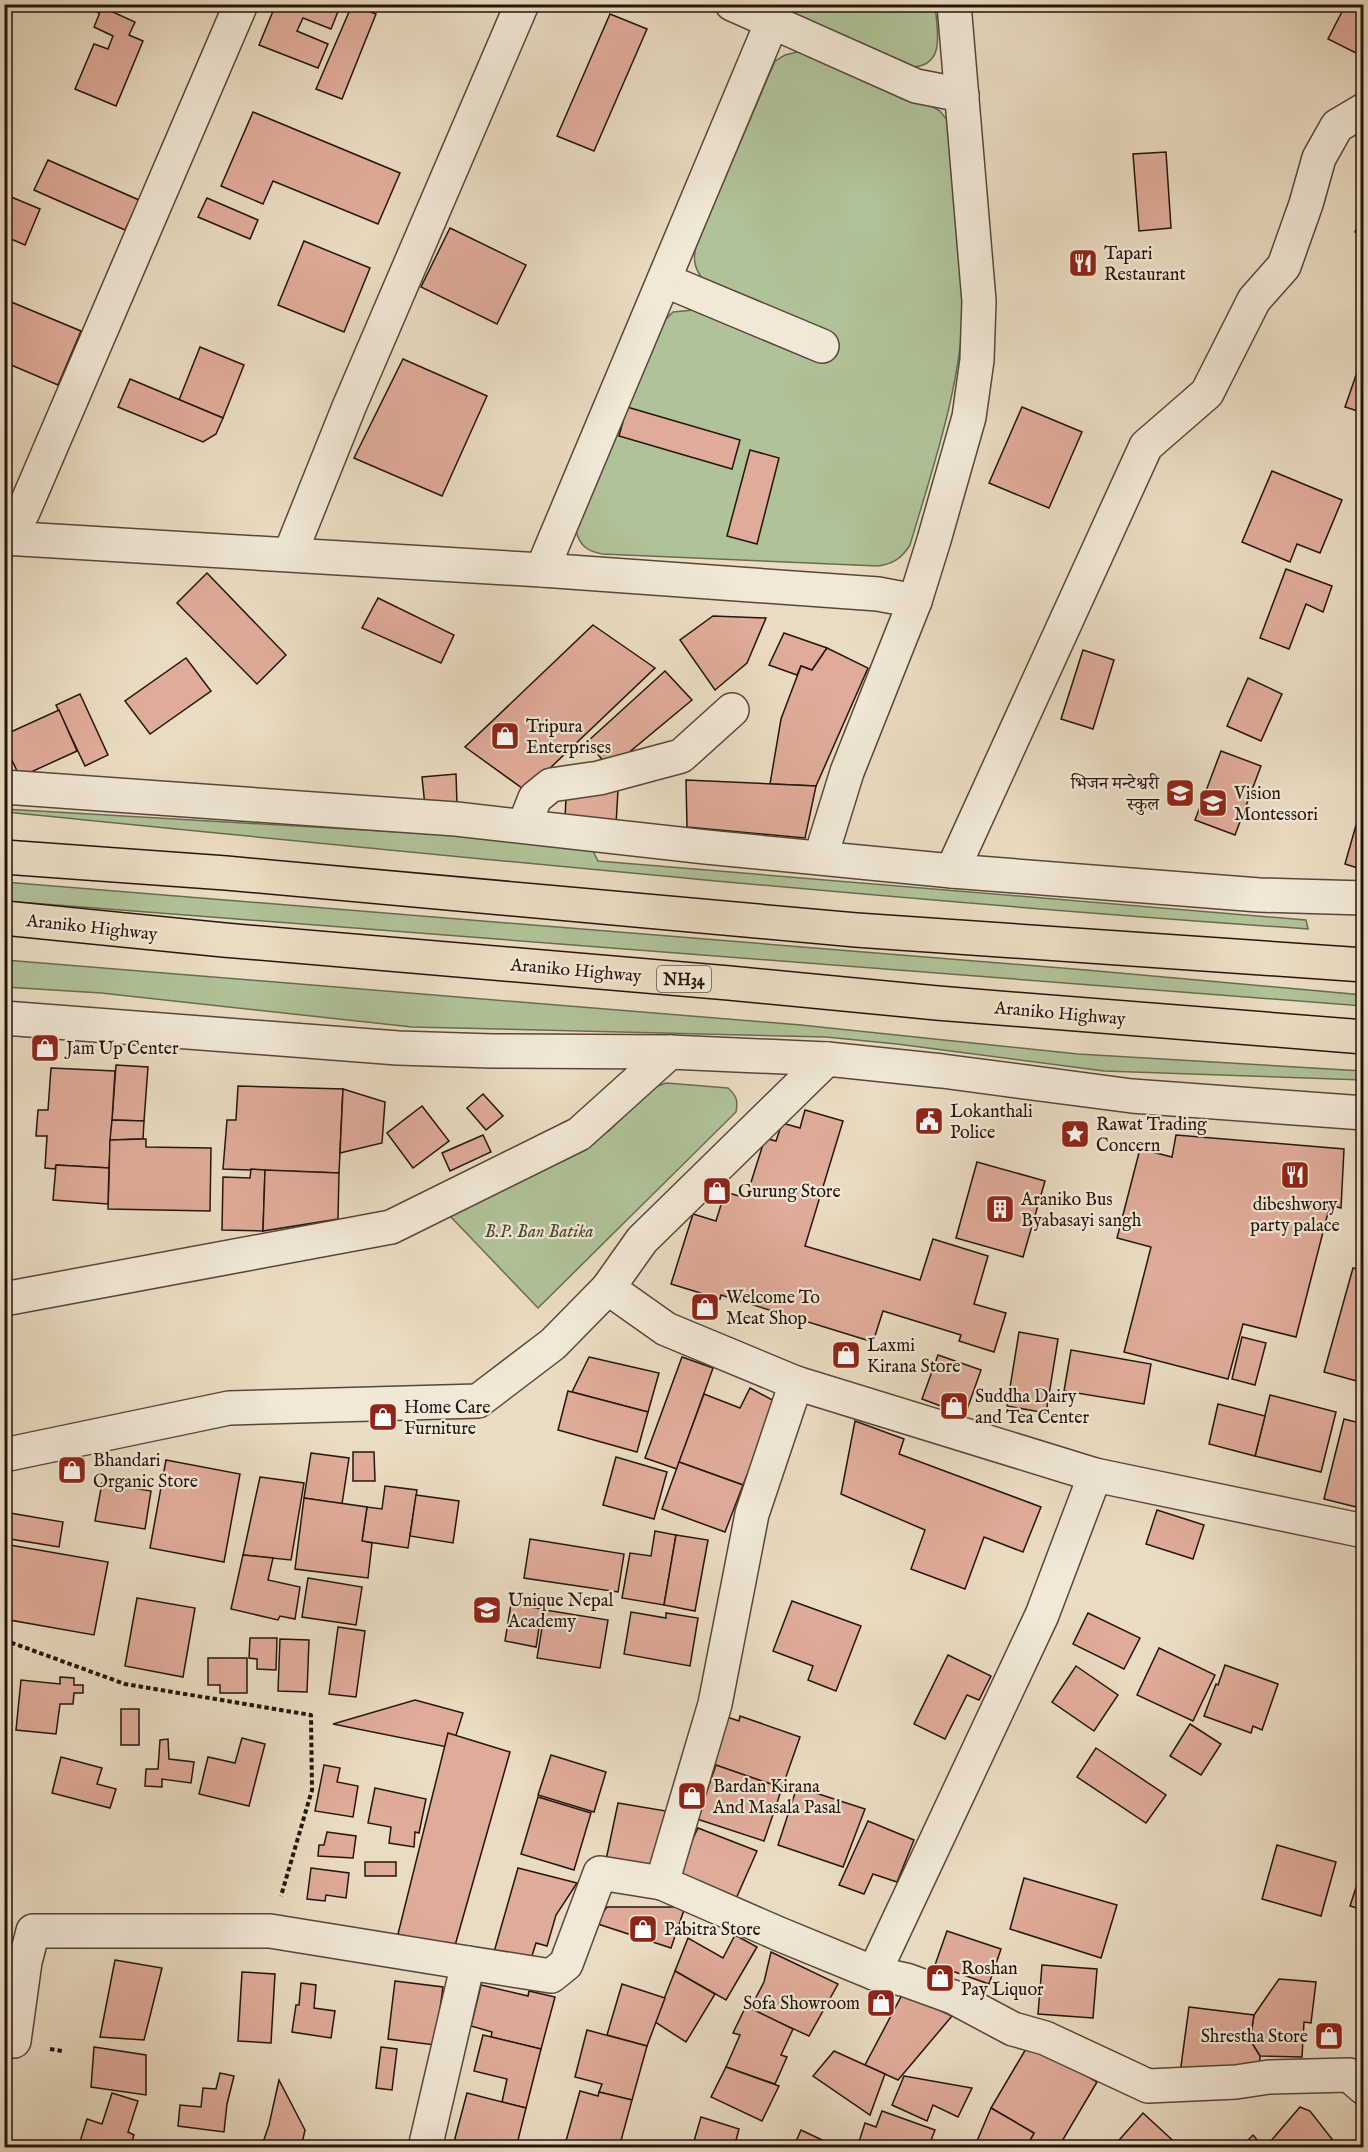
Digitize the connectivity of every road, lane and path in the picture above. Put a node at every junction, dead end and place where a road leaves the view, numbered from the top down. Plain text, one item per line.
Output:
1 (240, 4) edge
2 (522, 4) edge
3 (732, 4) edge
4 (954, 4) edge
5 (772, 22) junction
6 (963, 95) junction
7 (1364, 110) edge
8 (664, 280) junction
9 (822, 346) dead end
10 (4, 532) edge
11 (4, 538) edge
12 (290, 554) junction
13 (543, 570) junction
14 (915, 601) junction
15 (732, 710) dead end
16 (4, 787) edge
17 (524, 826) junction
18 (825, 843) dead end
19 (4, 857) edge
20 (952, 871) junction
21 (1364, 898) edge
22 (4, 918) edge
23 (1364, 963) edge
24 (4, 1018) edge
25 (1364, 1037) edge
26 (670, 1052) junction
27 (827, 1059) junction
28 (1364, 1113) edge
29 (608, 1288) junction
30 (4, 1299) edge
31 (796, 1383) junction
32 (4, 1455) edge
33 (1095, 1475) junction
34 (1364, 1532) edge
35 (4, 1640) edge
36 (662, 1883) junction
37 (270, 1931) junction
38 (468, 1964) junction
39 (874, 1972) junction
40 (14, 2041) dead end
41 (1364, 2088) edge
42 (425, 2148) edge

1 - 10 street
2 - 12 street
3 - 5 street
4 - 6 street
5 - 6 street
5 - 8 street
6 - 14 street
7 - 20 street
8 - 9 street
8 - 13 street
11 - 12 street
12 - 13 street
13 - 14 street
14 - 18 street
15 - 17 street
16 - 17 street
17 - 20 street
19 - 23 highway
20 - 21 street
22 - 25 highway, Araniko Highway / NH34
24 - 26 street
26 - 27 street
26 - 30 street
27 - 28 street
27 - 29 street
29 - 31 street
29 - 32 street
31 - 33 street
31 - 36 street
33 - 34 street
33 - 39 street
35 - 37 path
36 - 38 street
36 - 39 street
37 - 38 street
37 - 40 street
38 - 42 street
39 - 41 street

